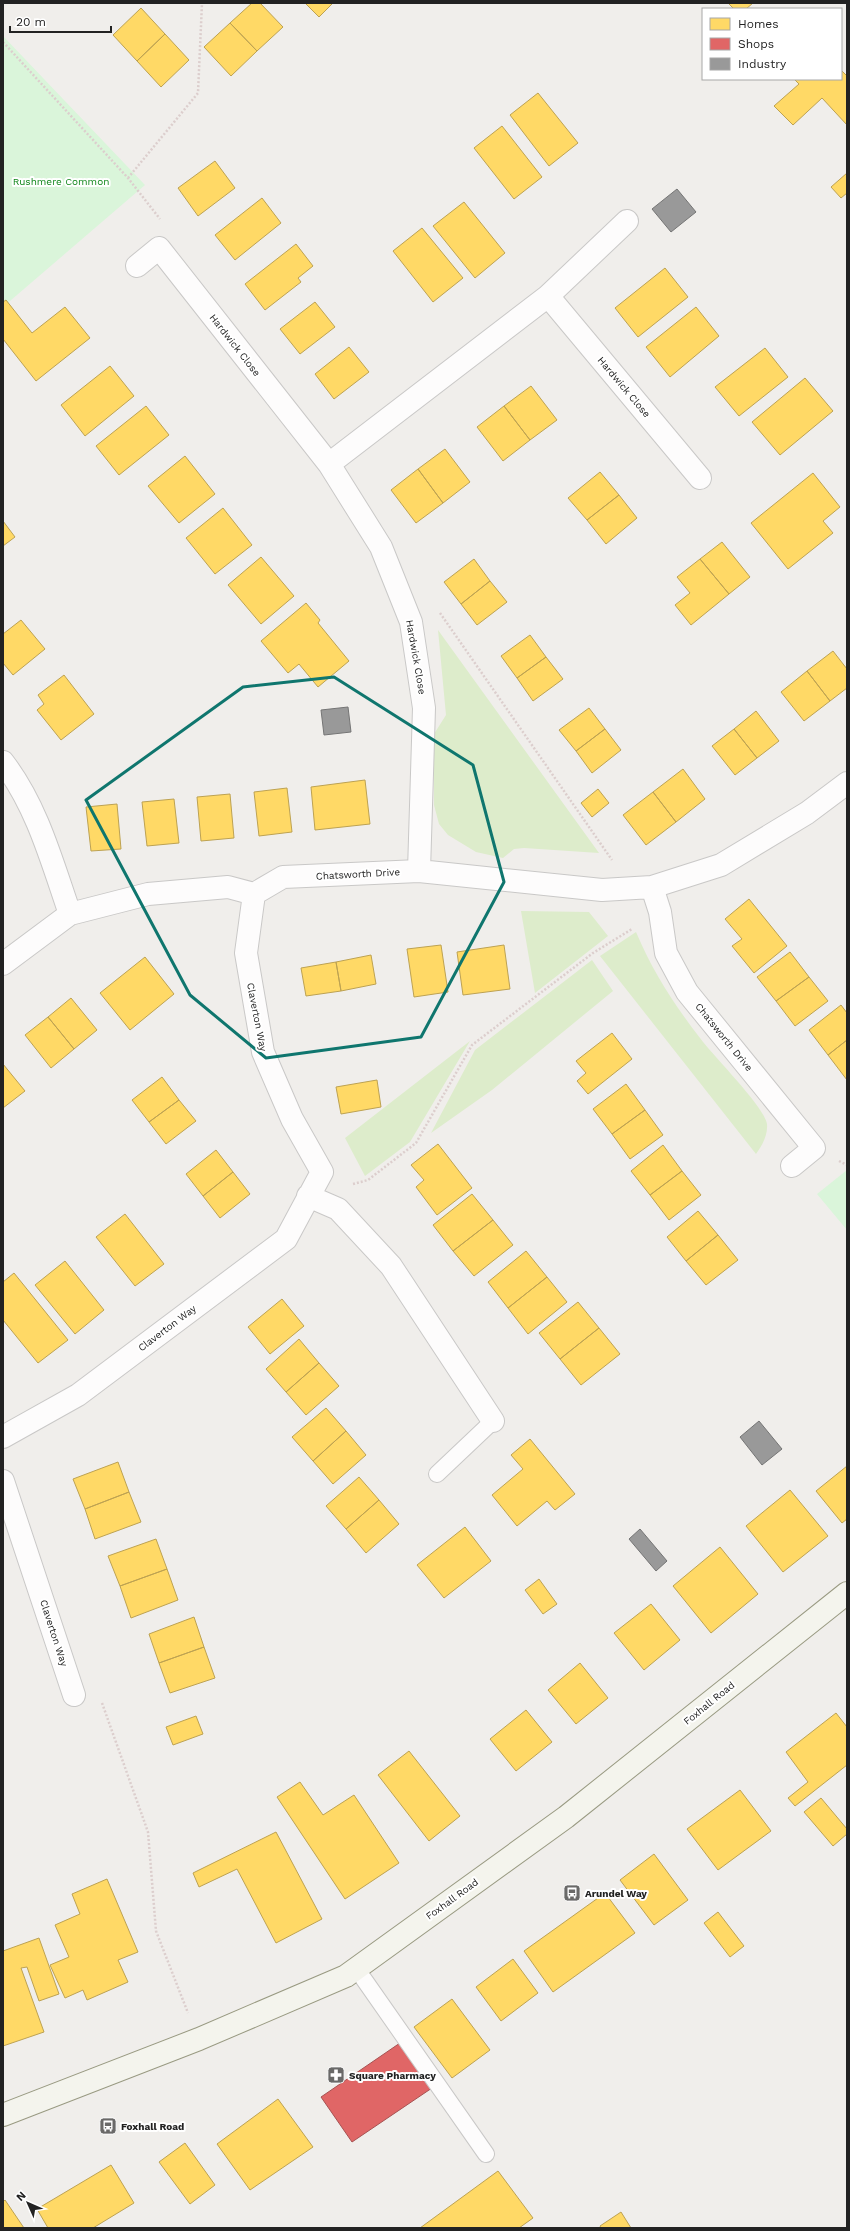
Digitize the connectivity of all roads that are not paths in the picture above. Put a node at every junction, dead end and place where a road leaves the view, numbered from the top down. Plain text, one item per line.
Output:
1 (627, 221) dead end
2 (138, 266) dead end
3 (548, 296) junction
4 (329, 464) junction
5 (700, 478) dead end
6 (3, 762) edge
7 (847, 783) edge
8 (420, 871) junction
9 (652, 887) junction
10 (254, 894) junction
11 (70, 914) junction
12 (3, 964) edge
13 (792, 1166) dead end
14 (308, 1196) junction
15 (493, 1421) joint
16 (3, 1437) edge
17 (437, 1474) dead end
18 (3, 1480) edge
19 (847, 1593) edge
20 (74, 1695) road end
21 (356, 1968) junction
22 (3, 2115) edge
23 (486, 2154) dead end

1 - 3 street
2 - 4 street, Hardwick Close
3 - 4 street
3 - 5 street, Hardwick Close
4 - 8 street, Hardwick Close
6 - 11 street
7 - 9 street, Chatsworth Drive
8 - 9 street, Chatsworth Drive
8 - 10 street, Chatsworth Drive
9 - 13 street, Chatsworth Drive
10 - 11 street
10 - 14 street, Claverton Way
11 - 12 street
14 - 15 street
14 - 16 street, Claverton Way
15 - 17 lane
18 - 20 street, Claverton Way
19 - 21 street, Foxhall Road
21 - 22 street, Foxhall Road
21 - 23 lane

